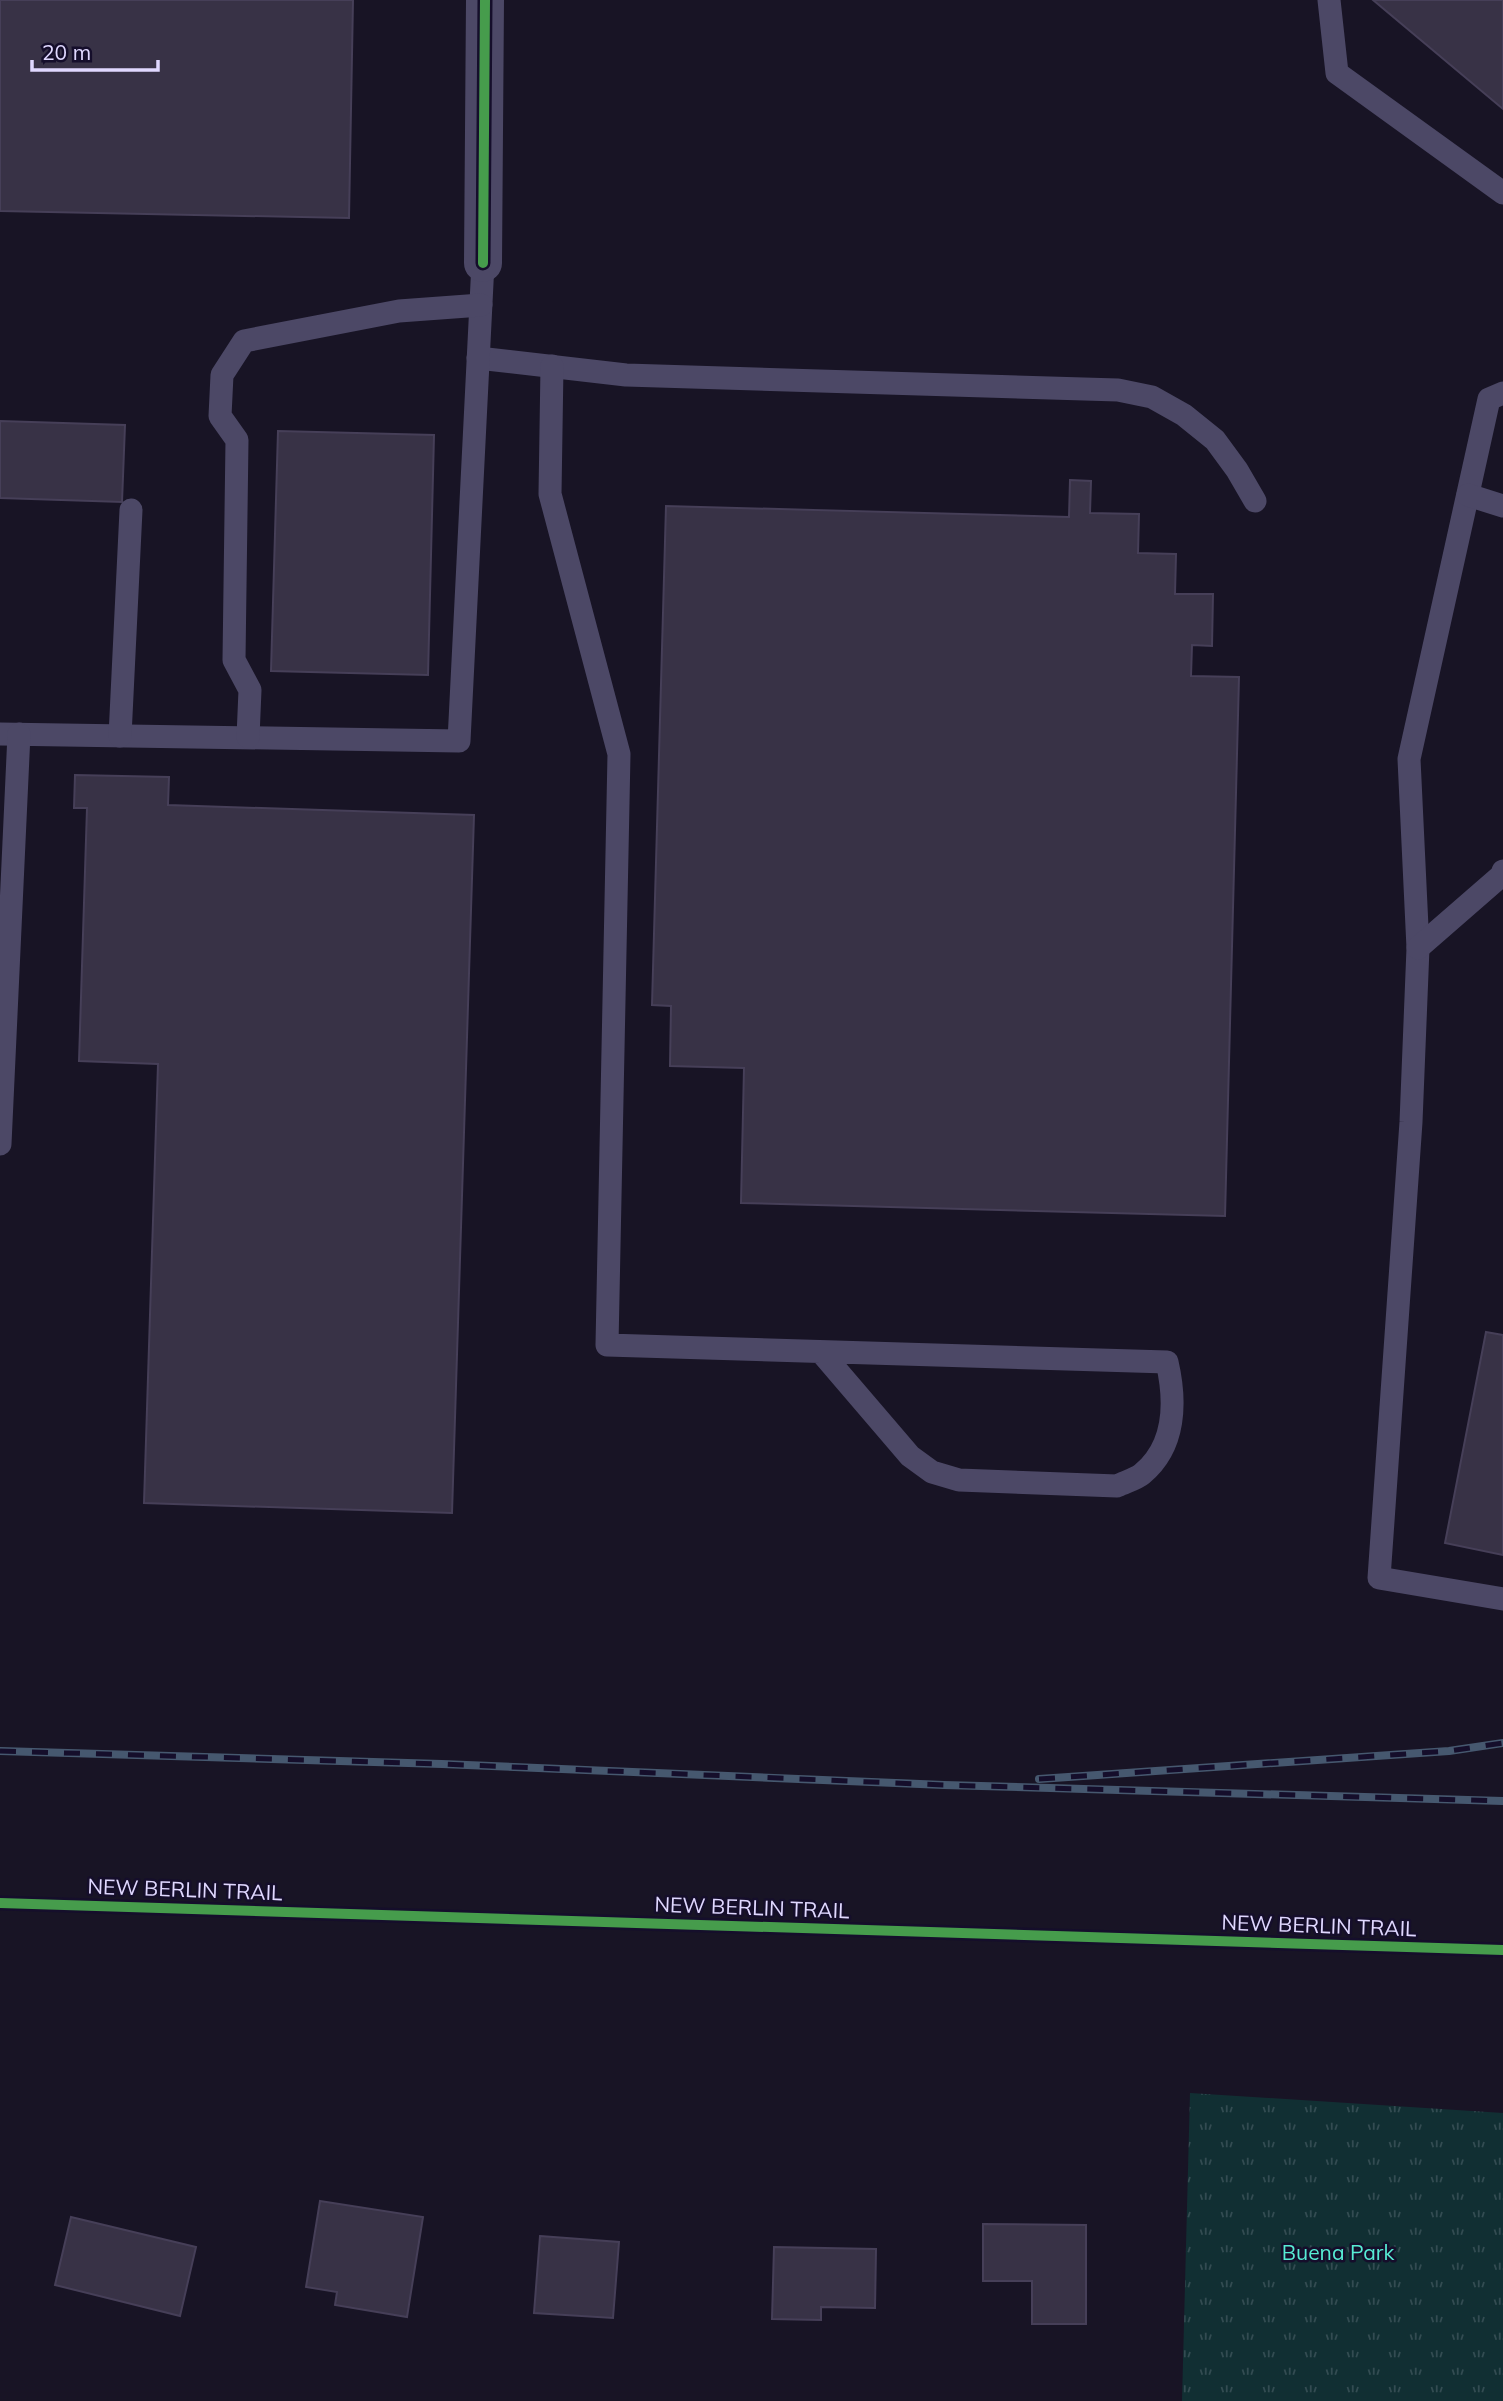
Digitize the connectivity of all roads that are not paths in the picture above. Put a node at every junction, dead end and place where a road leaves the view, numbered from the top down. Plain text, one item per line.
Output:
1 (485, 0) edge
2 (1329, 0) edge
3 (1503, 193) edge
4 (483, 263) joint
5 (481, 305) junction
6 (478, 358) junction
7 (552, 366) junction
8 (1503, 394) edge
9 (1468, 495) junction
10 (1255, 501) dead end
11 (1503, 506) edge
12 (131, 510) dead end
13 (9, 734) edge
14 (120, 736) junction
15 (248, 737) junction
16 (1503, 871) edge
17 (1418, 948) junction
18 (0, 1144) edge
19 (821, 1352) junction
20 (1503, 1599) edge

1 - 4 street
2 - 3 lane
4 - 5 lane
5 - 6 lane
5 - 15 lane
6 - 7 lane
6 - 15 lane
7 - 10 lane
7 - 19 lane
8 - 9 lane
9 - 11 lane
9 - 17 lane
12 - 14 lane
13 - 14 lane
13 - 18 lane
14 - 15 lane
16 - 17 lane
17 - 20 lane
19 - 19 lane

